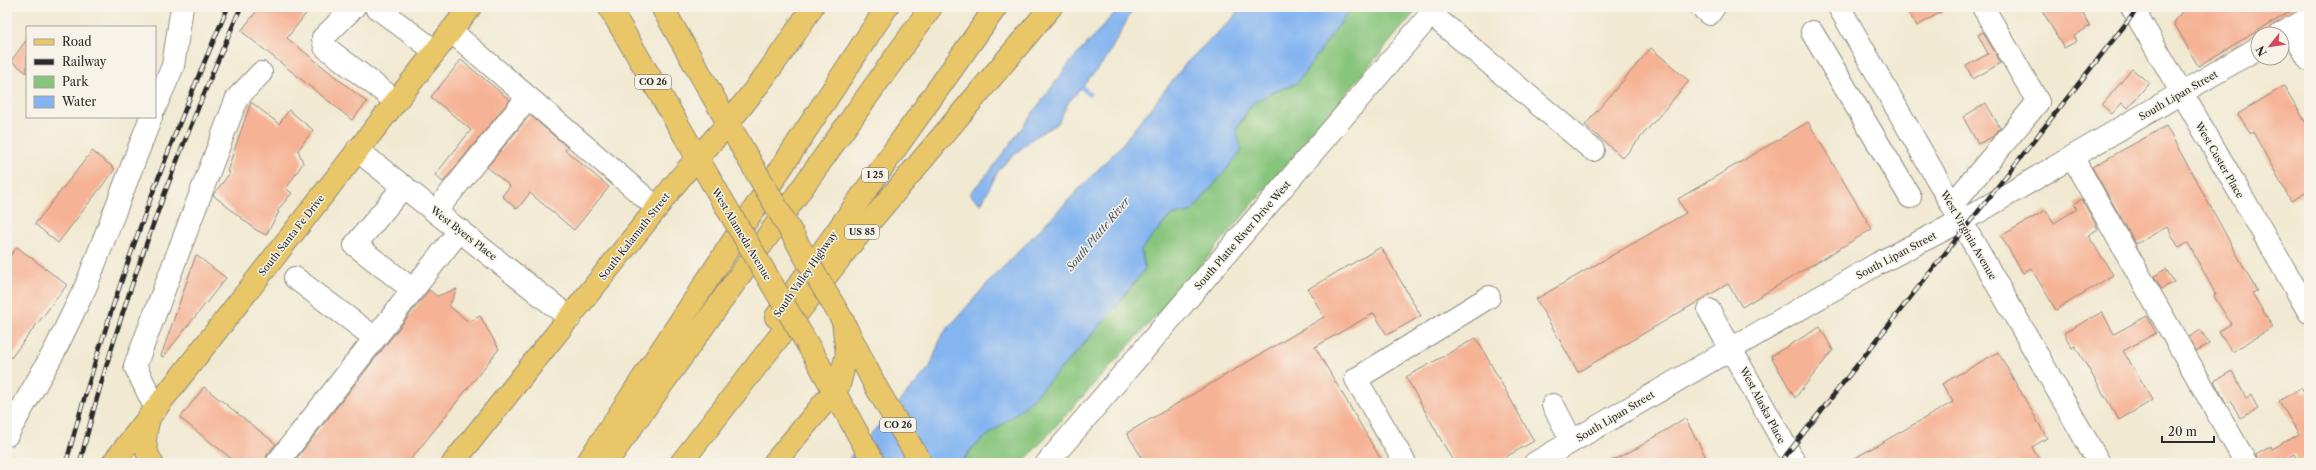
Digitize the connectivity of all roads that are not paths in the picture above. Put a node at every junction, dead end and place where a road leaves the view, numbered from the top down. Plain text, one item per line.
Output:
1 (182, 7) edge
2 (354, 7) edge
3 (376, 7) edge
4 (470, 7) edge
5 (609, 7) edge
6 (662, 7) edge
7 (812, 7) edge
8 (887, 7) edge
9 (931, 7) edge
10 (996, 7) edge
11 (1051, 7) edge
12 (1839, 7) edge
13 (1983, 7) edge
14 (2132, 7) edge
15 (1434, 11) edge
16 (2294, 27) edge
17 (451, 32) junction
18 (1812, 32) dead end
19 (435, 51) junction
20 (2250, 53) edge
21 (2309, 60) edge
22 (261, 73) dead end
23 (2181, 93) junction
24 (528, 97) junction
25 (396, 101) junction
26 (156, 105) edge
27 (151, 118) edge
28 (728, 123) junction
29 (357, 150) junction
30 (1593, 150) dead end
31 (2072, 157) junction
32 (697, 158) junction
33 (404, 186) junction
34 (1910, 197) dead end
35 (657, 208) junction
36 (436, 211) junction
37 (1957, 213) junction
38 (460, 230) junction
39 (295, 278) dead end
40 (413, 290) junction
41 (1489, 297) dead end
42 (1709, 310) dead end
43 (2309, 312) edge
44 (570, 318) junction
45 (842, 321) junction
46 (375, 338) junction
47 (1731, 347) junction
48 (834, 392) junction
49 (1553, 405) dead end
50 (152, 414) junction
51 (7, 435) edge
52 (1572, 441) junction
53 (113, 463) edge
54 (152, 463) edge
55 (277, 463) edge
56 (453, 463) edge
57 (587, 463) edge
58 (606, 463) edge
59 (670, 463) edge
60 (681, 463) edge
61 (774, 463) edge
62 (874, 463) edge
63 (921, 463) edge
64 (1047, 463) edge
65 (1405, 463) edge
66 (1535, 463) edge
67 (1794, 463) edge
68 (2099, 463) edge
69 (2246, 463) edge

1 - 26 street
2 - 25 street
3 - 19 street
4 - 17 main road, South Santa Fe Drive
5 - 32 main road, West Alameda Avenue / CO 26
6 - 28 main road, CO 26
7 - 28 main road, South Kalamath Street
8 - 57 main road
9 - 58 main road
10 - 59 main road, South Valley Highway / I 25
11 - 60 main road, US 85
12 - 37 street, West Virginia Avenue
13 - 37 street
14 - 23 street, West Custer Place
15 - 30 street
15 - 64 street, South Platte River Drive West
16 - 21 street
17 - 19 main road, South Santa Fe Drive
17 - 24 street
18 - 34 street
19 - 25 main road, South Santa Fe Drive
20 - 23 street, South Lipan Street
22 - 50 street
23 - 31 street, South Lipan Street
23 - 43 street, West Custer Place
24 - 35 street
24 - 36 street
25 - 29 main road, South Santa Fe Drive
27 - 51 street
28 - 32 main road, South Kalamath Street
28 - 45 main road, CO 26, bridge
29 - 33 street, West Byers Place
29 - 50 main road, South Santa Fe Drive
31 - 37 street, South Lipan Street
31 - 69 street
32 - 35 main road, South Kalamath Street
32 - 48 main road, West Alameda Avenue / CO 26, bridge
33 - 36 street, West Byers Place
33 - 40 street
35 - 44 main road, South Kalamath Street
36 - 38 street, West Byers Place
37 - 47 street, South Lipan Street
37 - 68 street, West Virginia Avenue
38 - 40 street
38 - 44 street, West Byers Place
39 - 46 street
40 - 46 street
41 - 65 street
42 - 47 street, West Alaska Place
44 - 56 main road, South Kalamath Street
45 - 48 main road
45 - 63 main road, CO 26
46 - 55 street
47 - 52 street, South Lipan Street
47 - 67 street, West Alaska Place
48 - 61 main road
48 - 62 main road, West Alameda Avenue / CO 26
49 - 52 street
50 - 53 main road, South Santa Fe Drive
50 - 54 main road
52 - 66 street, South Lipan Street

